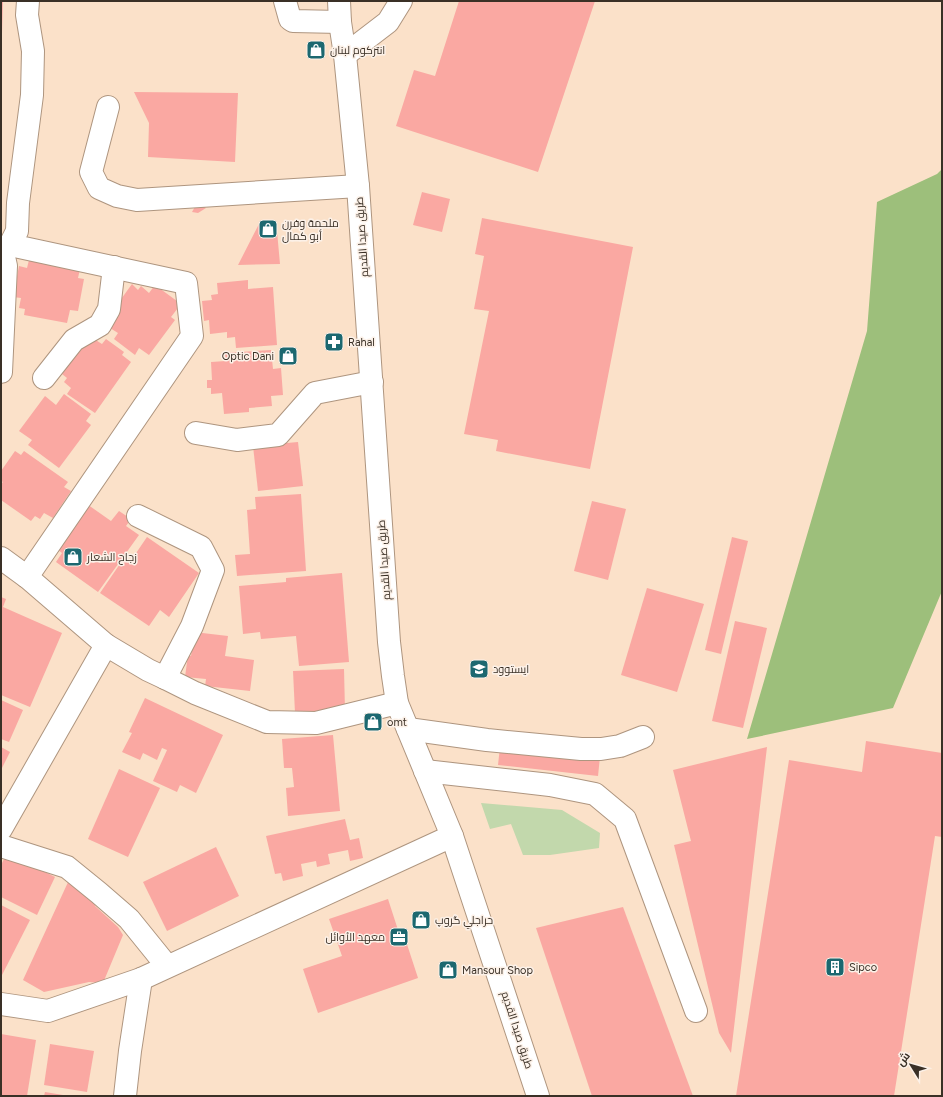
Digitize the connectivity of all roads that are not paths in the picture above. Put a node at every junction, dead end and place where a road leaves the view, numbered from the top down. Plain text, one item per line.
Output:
1 (28, 1) edge
2 (285, 1) edge
3 (401, 1) edge
4 (340, 11) edge
5 (345, 55) junction
6 (108, 107) dead end
7 (358, 186) junction
8 (4, 247) edge
9 (114, 267) junction
10 (1, 372) edge
11 (44, 378) dead end
12 (372, 382) junction
13 (196, 432) dead end
14 (138, 516) dead end
15 (1, 558) edge
16 (27, 577) junction
17 (106, 645) junction
18 (165, 678) junction
19 (397, 703) junction
20 (408, 729) junction
21 (643, 737) dead end
22 (425, 771) junction
23 (1, 829) edge
24 (452, 836) junction
25 (1, 846) edge
26 (167, 966) junction
27 (141, 978) junction
28 (1, 1004) edge
29 (696, 1011) dead end
30 (125, 1096) edge
31 (538, 1096) edge

1 - 8 main road
2 - 4 main road
3 - 5 main road
4 - 5 main road, طريق صيدا القديم
5 - 7 main road, طريق صيدا القديم
6 - 7 main road
7 - 12 main road, طريق صيدا القديم
8 - 9 main road
8 - 10 main road
9 - 11 main road
9 - 16 main road
12 - 13 main road
12 - 19 main road, طريق صيدا القديم
14 - 18 main road
15 - 16 main road
16 - 17 main road
17 - 18 main road
17 - 23 main road
18 - 19 main road
19 - 20 main road, طريق صيدا القديم
20 - 21 main road
20 - 22 main road, طريق صيدا القديم
22 - 24 main road, طريق صيدا القديم
22 - 29 main road
24 - 26 main road
24 - 31 main road, طريق صيدا القديم
25 - 26 main road
26 - 27 main road
27 - 28 main road
27 - 30 main road

